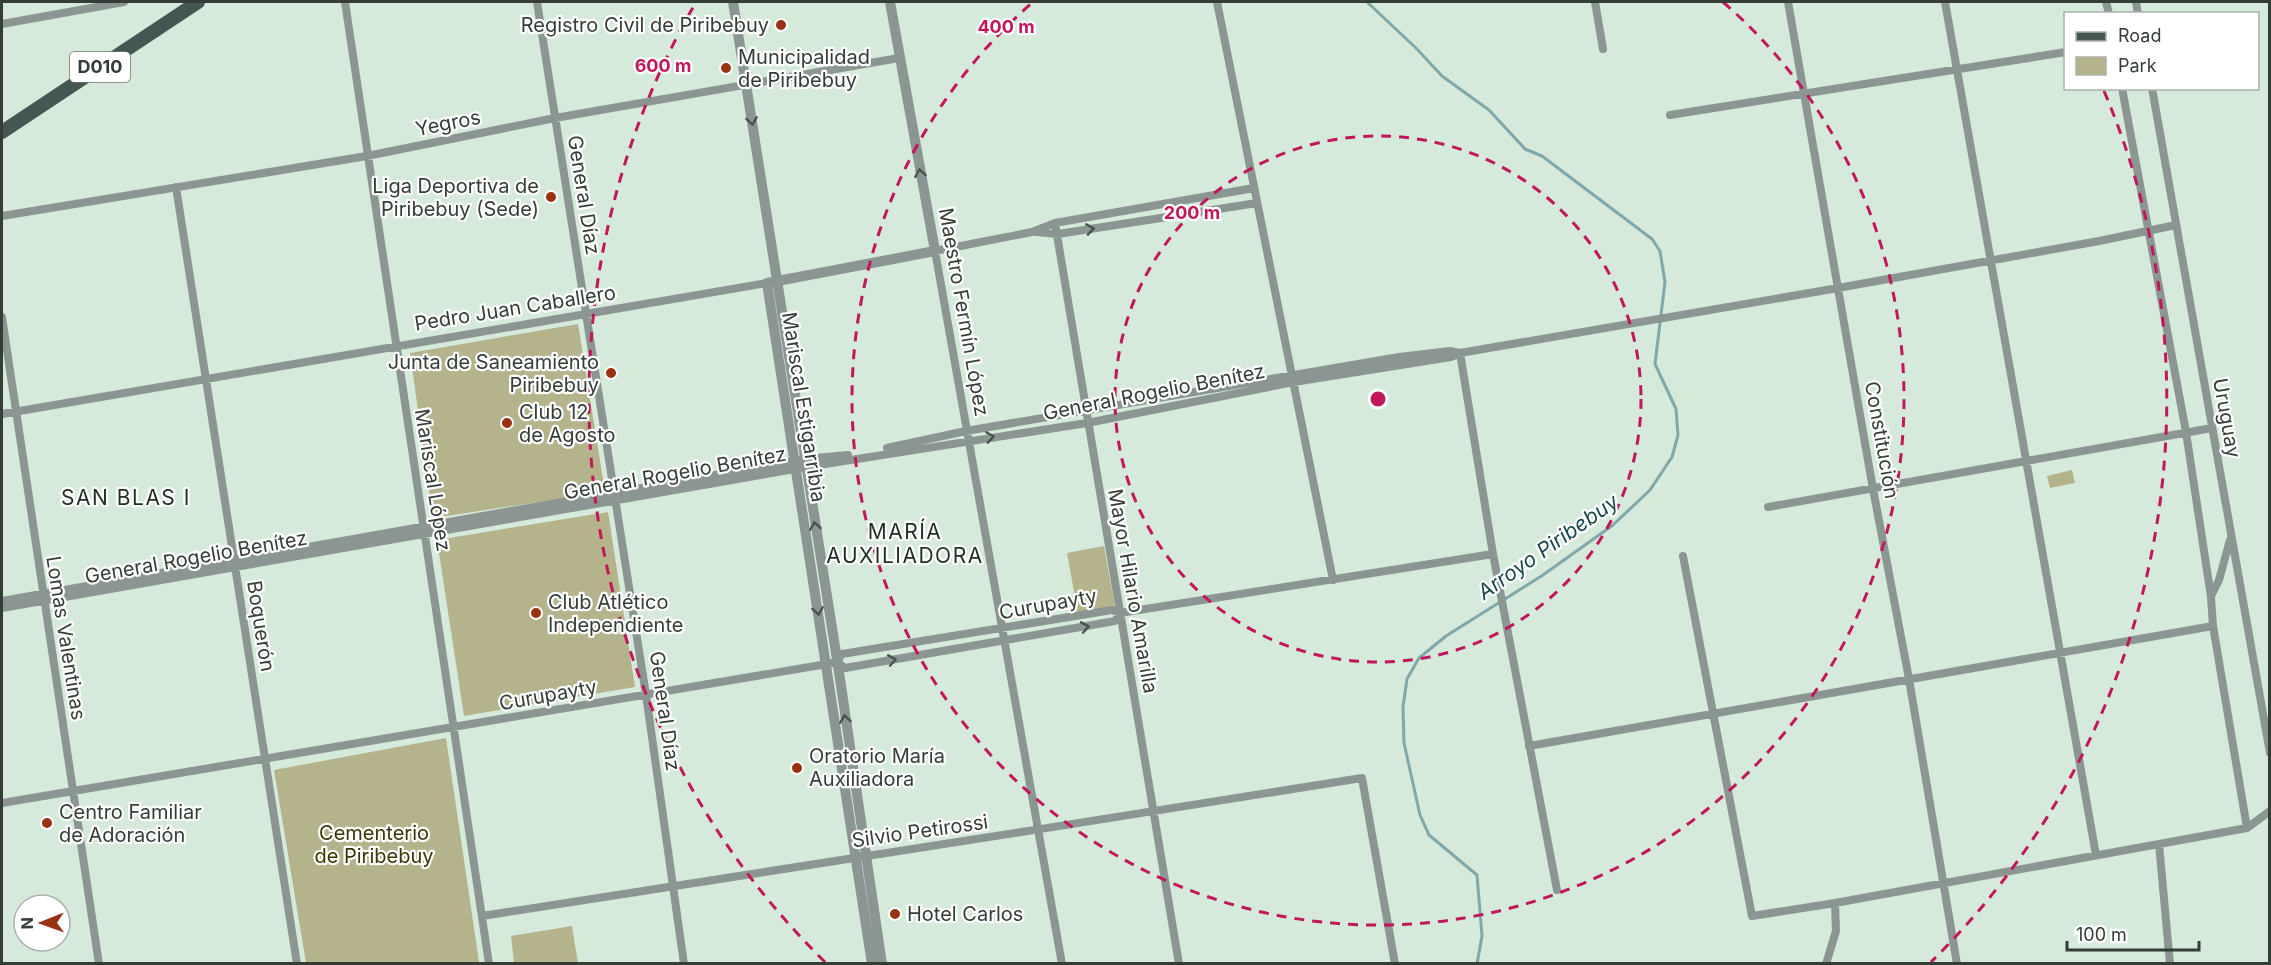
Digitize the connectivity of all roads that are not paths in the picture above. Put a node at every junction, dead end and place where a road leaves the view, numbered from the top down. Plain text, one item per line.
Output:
1 (124, 2) edge
2 (198, 2) edge
3 (345, 2) edge
4 (537, 2) edge
5 (733, 2) edge
6 (890, 2) edge
7 (1217, 2) edge
8 (1595, 2) edge
9 (1788, 2) edge
10 (1946, 2) edge
11 (2, 24) edge
12 (1603, 49) dead end
13 (2064, 52) edge
14 (899, 58) junction
15 (1957, 69) junction
16 (747, 86) junction
17 (2122, 90) edge
18 (2152, 90) edge
19 (1804, 92) junction
20 (1670, 115) dead end
21 (555, 118) junction
22 (2, 132) edge
23 (367, 156) junction
24 (176, 187) junction
25 (1254, 188) junction
26 (1257, 203) junction
27 (2, 216) edge
28 (1055, 223) junction
29 (2176, 225) junction
30 (2149, 231) junction
31 (1032, 232) junction
32 (1058, 234) junction
33 (935, 251) junction
34 (1991, 261) junction
35 (772, 282) junction
36 (1838, 288) junction
37 (586, 315) junction
38 (2, 317) edge
39 (395, 346) junction
40 (1460, 353) junction
41 (206, 379) junction
42 (1293, 379) junction
43 (16, 411) junction
44 (1085, 412) junction
45 (2, 414) edge
46 (1087, 423) junction
47 (2212, 428) junction
48 (966, 431) junction
49 (2186, 432) junction
50 (967, 441) junction
51 (2026, 461) junction
52 (800, 464) junction
53 (1873, 489) junction
54 (615, 497) junction
55 (1768, 507) dead end
56 (423, 530) junction
57 (2231, 537) junction
58 (1493, 554) junction
59 (1683, 556) dead end
60 (235, 563) junction
61 (1333, 580) junction
62 (44, 597) junction
63 (2211, 597) junction
64 (2, 601) edge
65 (2, 608) edge
66 (1120, 613) junction
67 (2213, 626) junction
68 (1002, 629) junction
69 (1004, 641) junction
70 (2060, 652) junction
71 (832, 663) junction
72 (1909, 679) junction
73 (646, 694) junction
74 (1715, 714) junction
75 (454, 728) junction
76 (1529, 746) junction
77 (2270, 753) edge
78 (266, 760) junction
79 (73, 791) junction
80 (2, 803) edge
81 (1154, 812) junction
82 (2270, 812) edge
83 (2247, 828) junction
84 (1038, 830) junction
85 (2159, 844) junction
86 (2096, 855) junction
87 (860, 856) junction
88 (1944, 883) junction
89 (673, 886) junction
90 (1557, 890) dead end
91 (1835, 903) junction
92 (482, 916) junction
93 (99, 963) edge
94 (297, 963) edge
95 (489, 963) edge
96 (684, 963) edge
97 (872, 963) edge
98 (882, 963) edge
99 (1062, 963) edge
100 (1179, 963) edge
101 (1395, 963) edge
102 (1826, 963) edge
103 (1957, 963) edge
104 (2170, 963) edge

1 - 11 street
2 - 22 main road, D010
3 - 23 street, Mariscal López
4 - 21 street, General Díaz
5 - 16 street
6 - 14 street, Maestro Fermín López
7 - 25 street
8 - 12 street
9 - 19 street, Constitución
10 - 15 street
13 - 15 street
14 - 16 street, Yegros
33 -> 14 street, Maestro Fermín López
15 - 19 street
15 - 34 street
16 - 21 street, Yegros
16 -> 35 street
17 - 30 street
18 - 29 street, Uruguay
19 - 20 street
19 - 36 street, Constitución
21 - 23 street, Yegros
21 - 37 street, General Díaz
23 - 24 street, Yegros
23 - 39 street, Mariscal López
24 - 27 street, Yegros
24 - 41 street, Boquerón
25 - 26 street
25 - 28 street
32 -> 26 street
26 - 42 street
28 - 31 street
28 - 32 street, Mayor Hilario Amarilla
29 - 30 street, General Rogelio Benítez
29 - 47 street, Uruguay
30 - 34 street, General Rogelio Benítez
30 - 49 street
31 - 32 street
31 - 33 street, Pedro Juan Caballero
32 - 44 street, Mayor Hilario Amarilla
33 - 35 street, Pedro Juan Caballero
33 - 48 street, Maestro Fermín López
34 - 36 street, General Rogelio Benítez
34 - 51 street
35 - 37 street, Pedro Juan Caballero
35 - 52 street
36 - 40 street, General Rogelio Benítez
36 - 53 street, Constitución
37 - 39 street, Pedro Juan Caballero
37 - 54 street, General Díaz
38 - 43 street, Lomas Valentinas
39 - 41 street, Pedro Juan Caballero
39 - 56 street, Mariscal López
40 - 42 street, General Rogelio Benítez
40 - 58 street
41 - 43 street, Pedro Juan Caballero
41 - 60 street, Boquerón
42 - 44 street, General Rogelio Benítez
42 - 46 street, General Rogelio Benítez
42 - 61 street
43 - 45 street, Pedro Juan Caballero
43 - 62 street, Lomas Valentinas
44 - 46 street, Mayor Hilario Amarilla
44 - 48 street, General Rogelio Benítez
50 -> 46 street, General Rogelio Benítez
46 - 66 street, Mayor Hilario Amarilla
47 - 49 street
47 - 57 street, Uruguay
48 - 50 street, Maestro Fermín López
48 - 52 street, General Rogelio Benítez
49 - 51 street
49 - 63 street
50 - 52 street, General Rogelio Benítez
50 - 68 street, Maestro Fermín López
51 - 53 street
51 - 70 street
52 - 54 street, General Rogelio Benítez
52 - 71 street
53 - 55 street
53 - 72 street, Constitución
54 - 56 street, General Rogelio Benítez
54 - 73 street, General Díaz
56 - 60 street, General Rogelio Benítez
56 - 75 street, Mariscal López
57 - 63 street
57 - 77 street, Uruguay
58 - 61 street
58 - 76 street
59 - 74 street
60 - 62 street, General Rogelio Benítez
60 - 78 street, Boquerón
61 - 66 street
62 - 64 street, General Rogelio Benítez
62 - 65 street, General Rogelio Benítez
62 - 79 street, Lomas Valentinas
63 - 67 street
66 - 68 street, Curupayty
69 -> 66 street, Curupayty
66 - 81 street, Mayor Hilario Amarilla
67 - 70 street
67 - 83 street
68 - 69 street, Maestro Fermín López
68 - 71 street, Curupayty
71 -> 69 street, Curupayty
69 - 84 street, Maestro Fermín López
70 - 72 street
70 - 86 street
71 - 73 street, Curupayty
71 - 87 street
72 - 74 street
72 - 88 street, Constitución
73 - 75 street, Curupayty
73 - 89 street, General Díaz
74 - 76 street
74 - 91 street
75 - 78 street, Curupayty
75 - 92 street, Mariscal López
76 - 90 street
78 - 79 street, Curupayty
78 - 94 street, Boquerón
79 - 80 street, Curupayty
79 - 93 street, Lomas Valentinas
81 - 84 street, Silvio Petirossi
81 - 100 street, Mayor Hilario Amarilla
81 - 101 street, Silvio Petirossi
82 - 83 street
83 - 85 street
84 - 87 street, Silvio Petirossi
84 - 99 street, Maestro Fermín López
85 - 86 street
85 - 104 street
86 - 88 street
87 - 89 street, Silvio Petirossi
87 - 97 street
87 - 98 street
88 - 91 street
88 - 103 street, Constitución
89 - 92 street, Silvio Petirossi
89 - 96 street, General Díaz
91 - 102 street
92 - 95 street, Mariscal López

